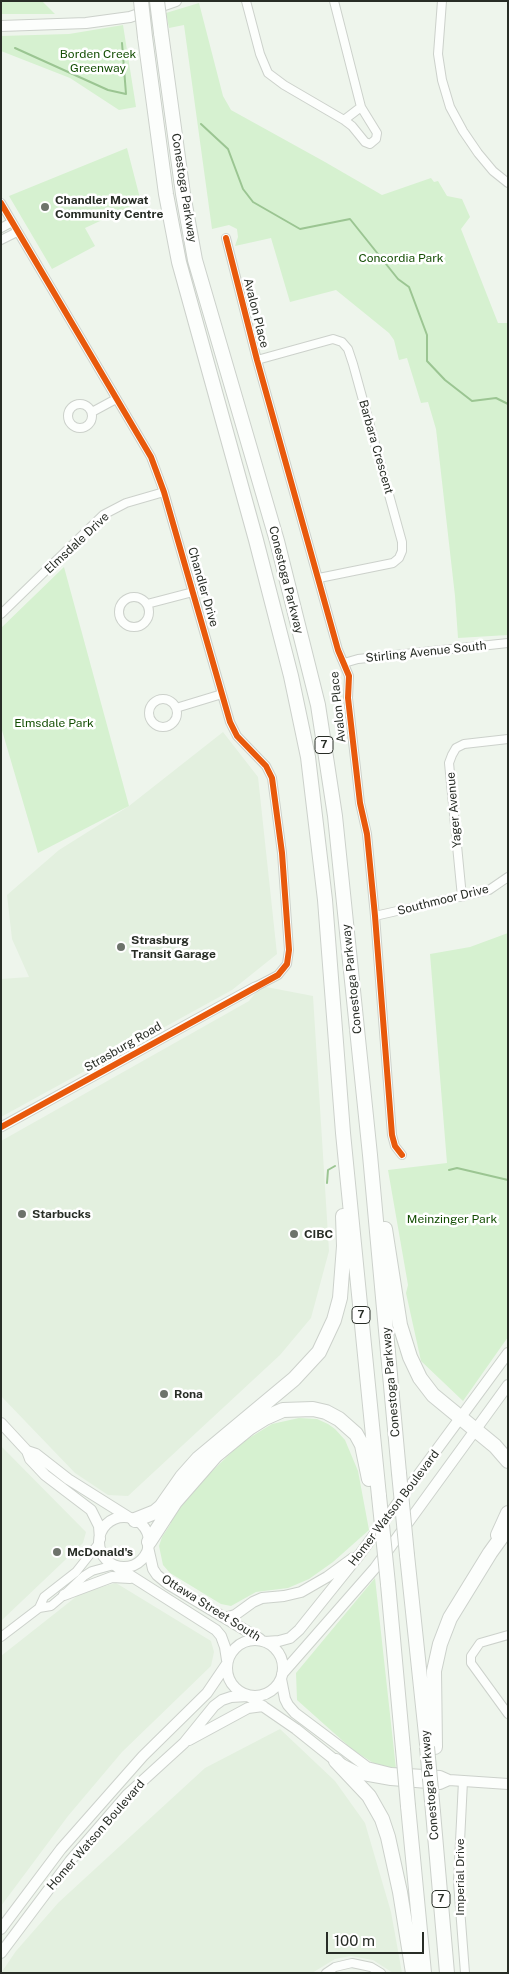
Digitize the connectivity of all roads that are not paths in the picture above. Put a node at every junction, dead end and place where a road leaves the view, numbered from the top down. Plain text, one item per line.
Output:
1 (141, 1) edge
2 (157, 1) edge
3 (176, 1) edge
4 (246, 1) edge
5 (334, 1) edge
6 (442, 1) edge
7 (1, 26) edge
8 (360, 107) junction
9 (344, 120) junction
10 (508, 183) edge
11 (1, 203) edge
12 (12, 222) junction
13 (1, 228) edge
14 (17, 232) junction
15 (226, 238) dead end
16 (1, 240) edge
17 (257, 360) junction
18 (116, 398) junction
19 (92, 412) dead end
20 (164, 492) junction
21 (318, 578) junction
22 (193, 592) junction
23 (147, 604) dead end
24 (1, 614) edge
25 (508, 643) edge
26 (344, 663) junction
27 (222, 694) junction
28 (176, 708) dead end
29 (508, 739) edge
30 (508, 877) edge
31 (462, 897) junction
32 (375, 916) junction
33 (255, 987) joint
34 (1, 1127) edge
35 (344, 1133) junction
36 (370, 1155) junction
37 (402, 1156) dead end
38 (508, 1353) edge
39 (508, 1385) edge
40 (464, 1414) junction
41 (1, 1423) edge
42 (474, 1430) junction
43 (27, 1451) junction
44 (508, 1461) edge
45 (377, 1501) junction
46 (508, 1513) edge
47 (133, 1519) junction
48 (508, 1528) edge
49 (100, 1541) junction
50 (149, 1544) junction
51 (360, 1554) junction
52 (490, 1554) junction
53 (114, 1565) junction
54 (132, 1578) junction
55 (64, 1595) junction
56 (39, 1608) junction
57 (225, 1618) junction
58 (508, 1635) edge
59 (1, 1637) edge
60 (265, 1642) junction
61 (227, 1663) junction
62 (282, 1676) junction
63 (248, 1696) junction
64 (264, 1706) junction
65 (508, 1714) edge
66 (184, 1743) junction
67 (431, 1747) junction
68 (336, 1761) junction
69 (449, 1780) junction
70 (463, 1781) junction
71 (508, 1784) edge
72 (1, 1929) edge
73 (1, 1953) edge
74 (326, 1973) edge
75 (381, 1973) edge
76 (413, 1973) edge
77 (424, 1973) edge
78 (448, 1973) edge
79 (465, 1973) edge

1 - 35 highway, Conestoga Parkway / 7, bridge
2 - 36 highway, Conestoga Parkway / 7, bridge
3 - 7 main road
4 - 9 street
5 - 8 street
6 - 10 street
8 - 9 street
8 - 9 street
11 - 12 street, Chandler Drive
12 - 13 street
12 - 14 street, Chandler Drive
14 - 16 street
14 - 18 street, Chandler Drive
15 - 17 street, Avalon Place
17 - 21 street, Avalon Place
17 - 21 street, Barbara Crescent
18 - 19 street
18 - 20 street, Chandler Drive
20 - 22 street, Chandler Drive
20 - 24 street, Elmsdale Drive
21 - 26 street, Avalon Place
22 - 23 street
22 - 27 street, Chandler Drive
25 - 26 street, Stirling Avenue South
26 - 32 street, Avalon Place
27 - 28 street
27 - 33 street, Chandler Drive
29 - 31 street, Yager Avenue
30 - 31 street, Southmoor Drive
31 - 32 street, Southmoor Drive
32 - 37 street, Avalon Place
33 - 34 street, Strasburg Road
35 - 45 highway, Conestoga Parkway / 7
35 - 47 highway
36 - 40 highway
36 - 67 highway, Conestoga Parkway / 7, bridge
38 - 40 main road, Homer Watson Boulevard
39 - 42 main road, Homer Watson Boulevard
40 - 42 highway
40 - 51 main road, Homer Watson Boulevard
41 - 43 main road
42 - 44 highway
42 - 62 main road, Homer Watson Boulevard
43 - 47 main road
43 - 49 main road
45 - 50 highway
45 - 77 highway, Conestoga Parkway / 7, bridge
46 - 52 highway
47 - 49 main road
47 - 50 main road
48 - 52 highway
49 - 53 main road
49 - 56 street
50 - 53 main road
50 - 57 main road, Ottawa Street South
51 - 57 main road
51 - 60 main road, Homer Watson Boulevard
52 - 67 highway
53 - 54 main road, Ottawa Street South
53 - 55 street
54 - 55 main road
54 - 61 main road, Ottawa Street South
55 - 56 street
56 - 59 street
57 - 60 main road, Ottawa Street South
58 - 65 street
60 - 61 main road
60 - 62 main road
61 - 63 main road
61 - 72 main road, Homer Watson Boulevard
62 - 63 main road
62 - 69 main road
63 - 64 main road
63 - 66 main road, Homer Watson Boulevard
64 - 66 main road
64 - 68 main road
66 - 73 main road, Homer Watson Boulevard
67 - 78 highway, Conestoga Parkway / 7, bridge
68 - 69 main road
68 - 76 highway
69 - 70 main road
70 - 71 main road
70 - 79 street, Imperial Drive
74 - 75 street

